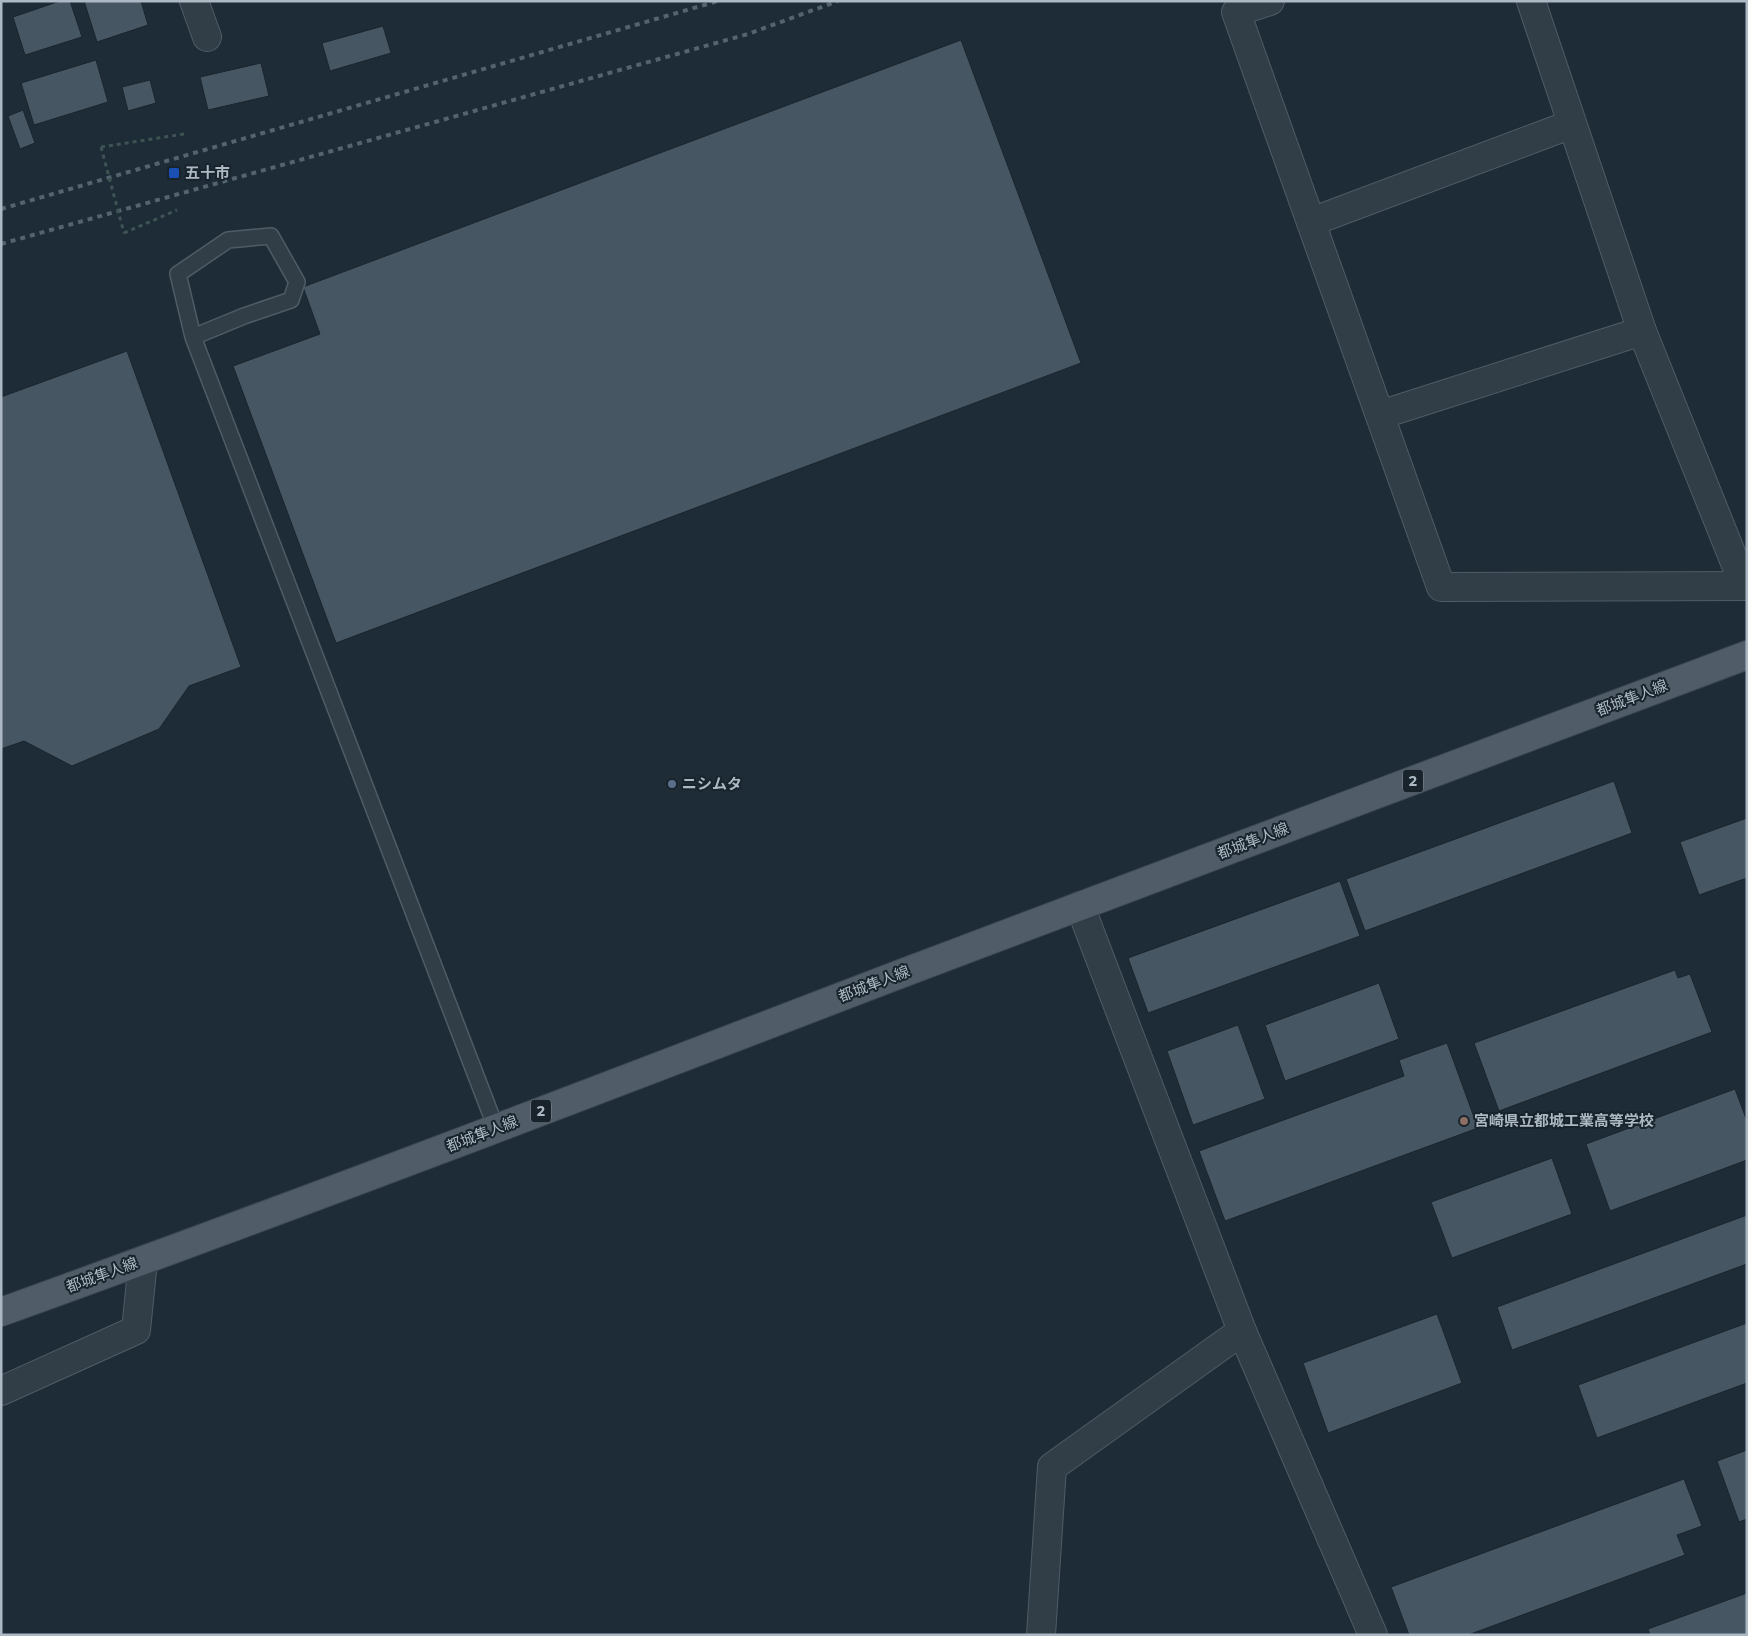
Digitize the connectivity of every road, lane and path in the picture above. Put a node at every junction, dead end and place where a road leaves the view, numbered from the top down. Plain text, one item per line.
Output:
1 (194, 1) edge
2 (1270, 1) edge
3 (1531, 1) edge
4 (207, 37) dead end
5 (1572, 124) junction
6 (184, 134) dead end
7 (177, 210) dead end
8 (1311, 222) junction
9 (1642, 331) junction
10 (193, 337) junction
11 (1380, 415) junction
12 (1746, 586) edge
13 (1747, 655) edge
14 (1080, 906) junction
15 (496, 1128) junction
16 (143, 1261) junction
17 (1, 1312) edge
18 (1242, 1331) junction
19 (1, 1391) edge
20 (1041, 1635) edge
21 (1373, 1635) edge

1 - 4 street
2 - 8 street
3 - 5 street
5 - 8 street
5 - 9 street
6 - 7 path, bridge
8 - 11 street
9 - 11 street
9 - 12 street
10 - 10 lane
10 - 15 lane
11 - 12 street
13 - 14 main road, 都城隼人線 / 2
14 - 15 main road, 都城隼人線 / 2
14 - 18 street
15 - 16 main road, 都城隼人線 / 2
16 - 17 main road, 都城隼人線 / 2
16 - 19 street
18 - 20 street
18 - 21 street

